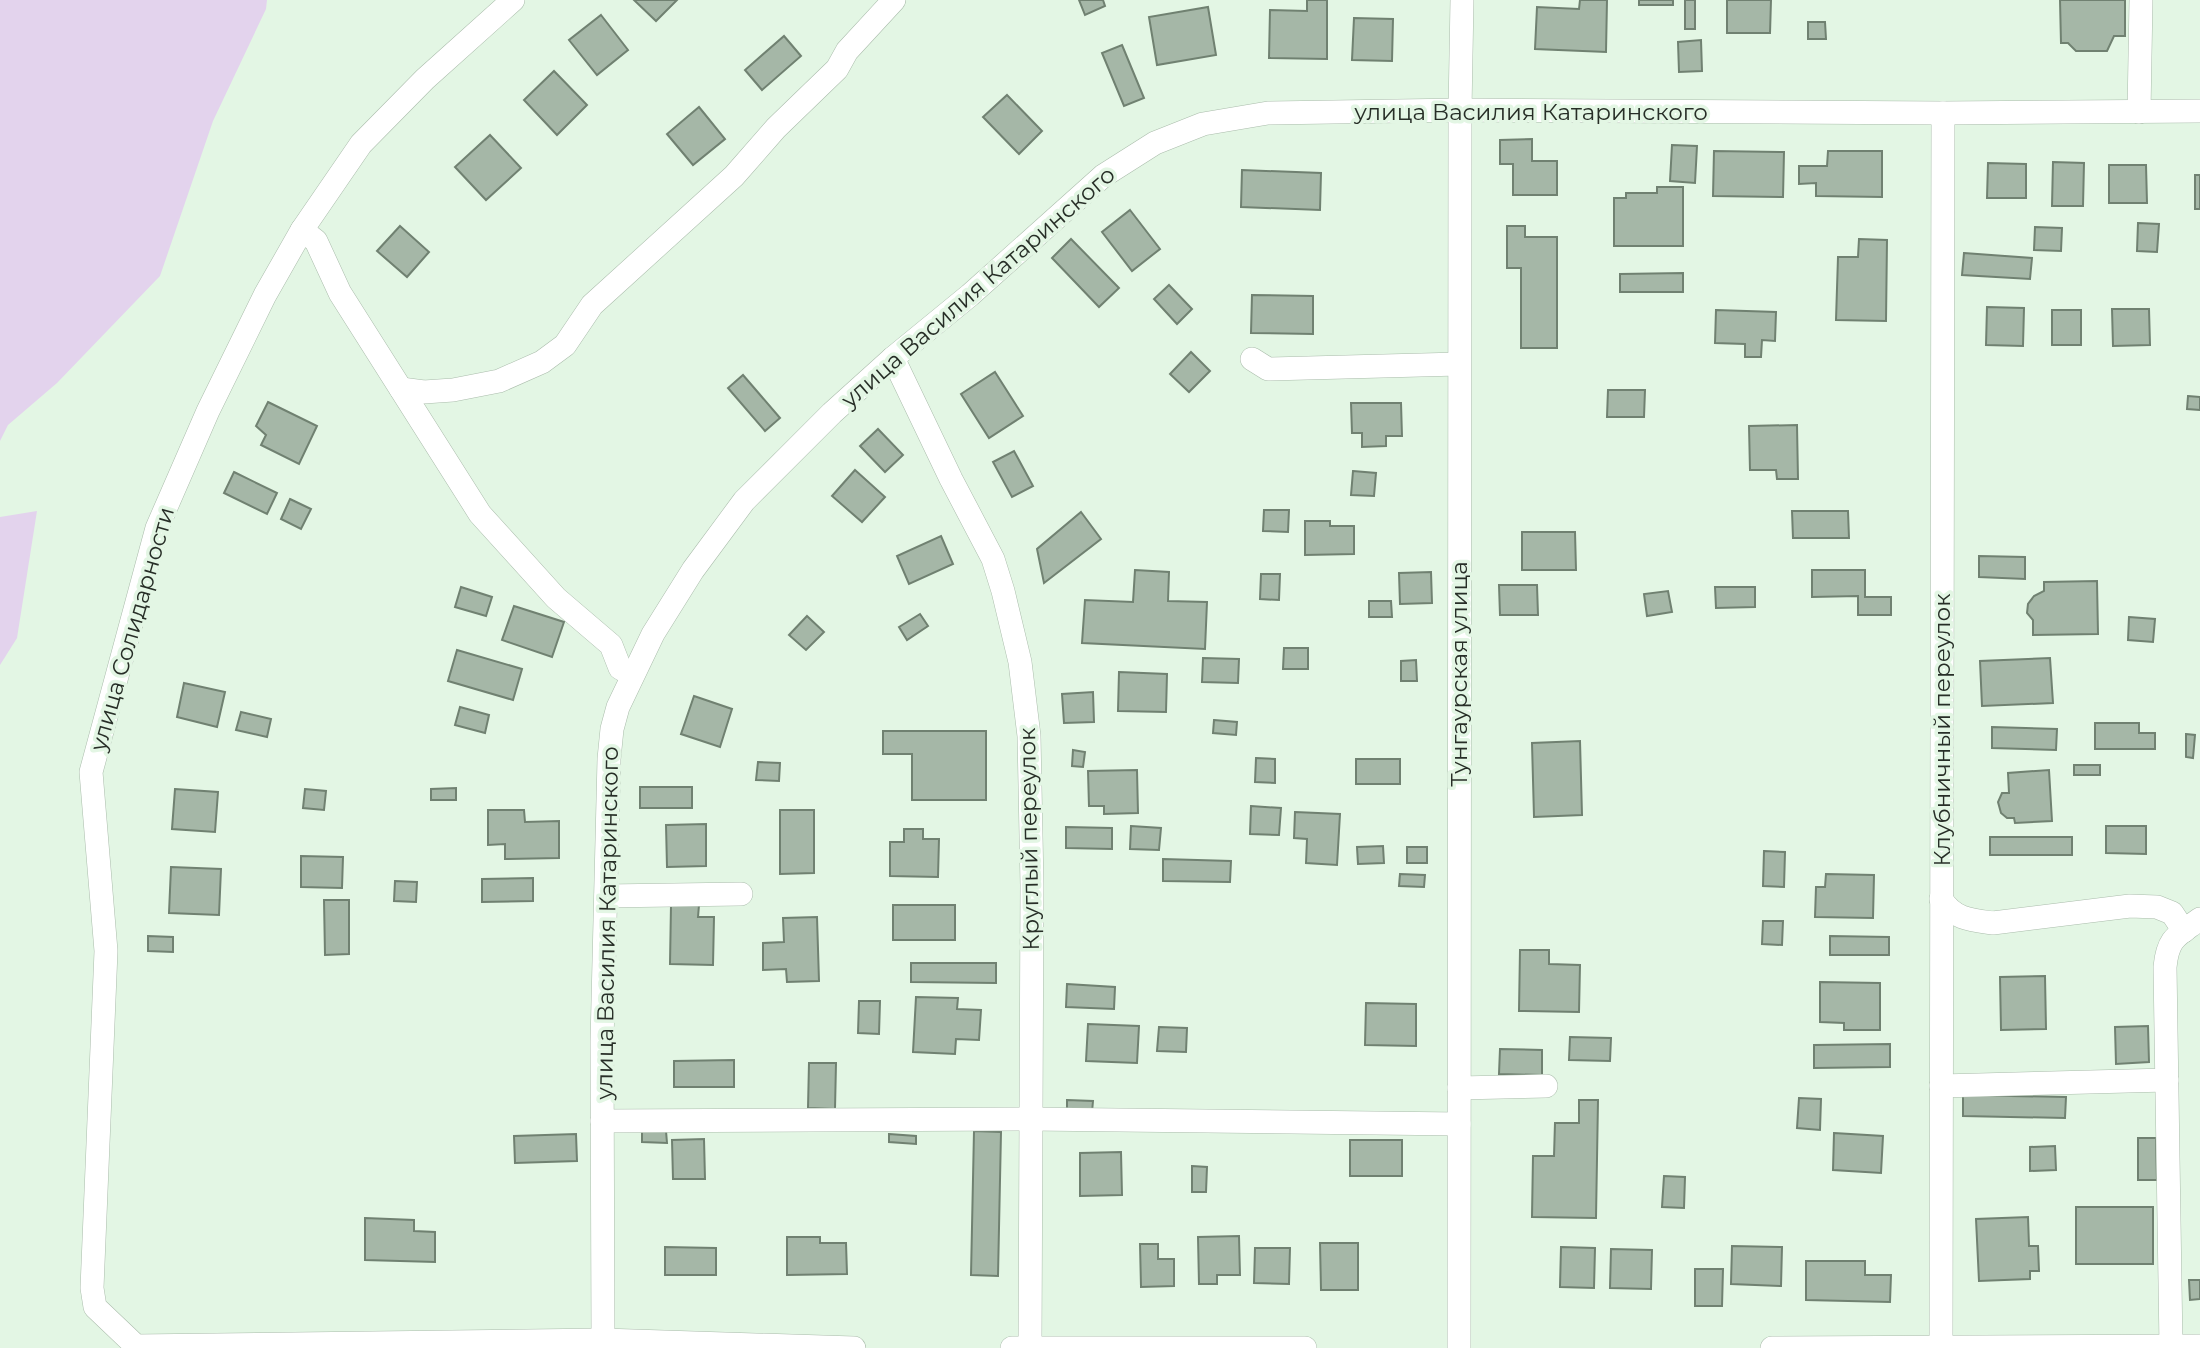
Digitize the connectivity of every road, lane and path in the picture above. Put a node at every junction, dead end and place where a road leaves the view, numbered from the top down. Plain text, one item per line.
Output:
1 (513, 0) edge
2 (894, 0) edge
3 (1462, 0) edge
4 (2141, 0) edge
5 (1460, 110) junction
6 (2200, 111) edge
7 (2139, 112) junction
8 (1943, 113) junction
9 (302, 230) junction
10 (894, 358) junction
11 (1252, 359) dead end
12 (1460, 364) junction
13 (401, 389) junction
14 (632, 675) junction
15 (741, 894) dead end
16 (606, 896) junction
17 (1941, 899) junction
18 (2192, 925) edge
19 (2167, 1080) junction
20 (1546, 1086) dead end
21 (1941, 1086) junction
22 (1459, 1088) junction
23 (1031, 1119) junction
24 (602, 1121) junction
25 (1459, 1124) junction
26 (603, 1340) junction
27 (2171, 1346) junction
28 (2200, 1346) edge
29 (854, 1348) edge
30 (1021, 1348) edge
31 (1305, 1348) edge
32 (1459, 1348) edge
33 (1772, 1348) edge
34 (1941, 1348) edge

1 - 9 street, улица Солидарности
2 - 13 street
3 - 5 street, Тунгаурская улица
4 - 7 street
5 - 8 street, улица Василия Катаринского
5 - 10 street, улица Василия Катаринского
5 - 12 street, Тунгаурская улица
6 - 7 street, улица Василия Катаринского
7 - 8 street, улица Василия Катаринского
8 - 17 street, Клубничный переулок
9 - 13 street
9 - 26 street, улица Солидарности
10 - 14 street, улица Василия Катаринского
10 - 23 street, Круглый переулок
11 - 12 street
12 - 22 street, Тунгаурская улица
13 - 14 street
14 - 16 street, улица Василия Катаринского
15 - 16 street
16 - 24 street, улица Василия Катаринского
17 - 18 street
17 - 21 street, Клубничный переулок
18 - 19 street
19 - 21 street
19 - 27 street
20 - 22 street
21 - 34 street, Клубничный переулок
22 - 25 street, Тунгаурская улица
23 - 24 street
23 - 25 street
23 - 30 street, Круглый переулок
24 - 26 street, улица Василия Катаринского
25 - 32 street, Тунгаурская улица
26 - 29 street
27 - 28 street
27 - 34 street
30 - 31 street
33 - 34 street

